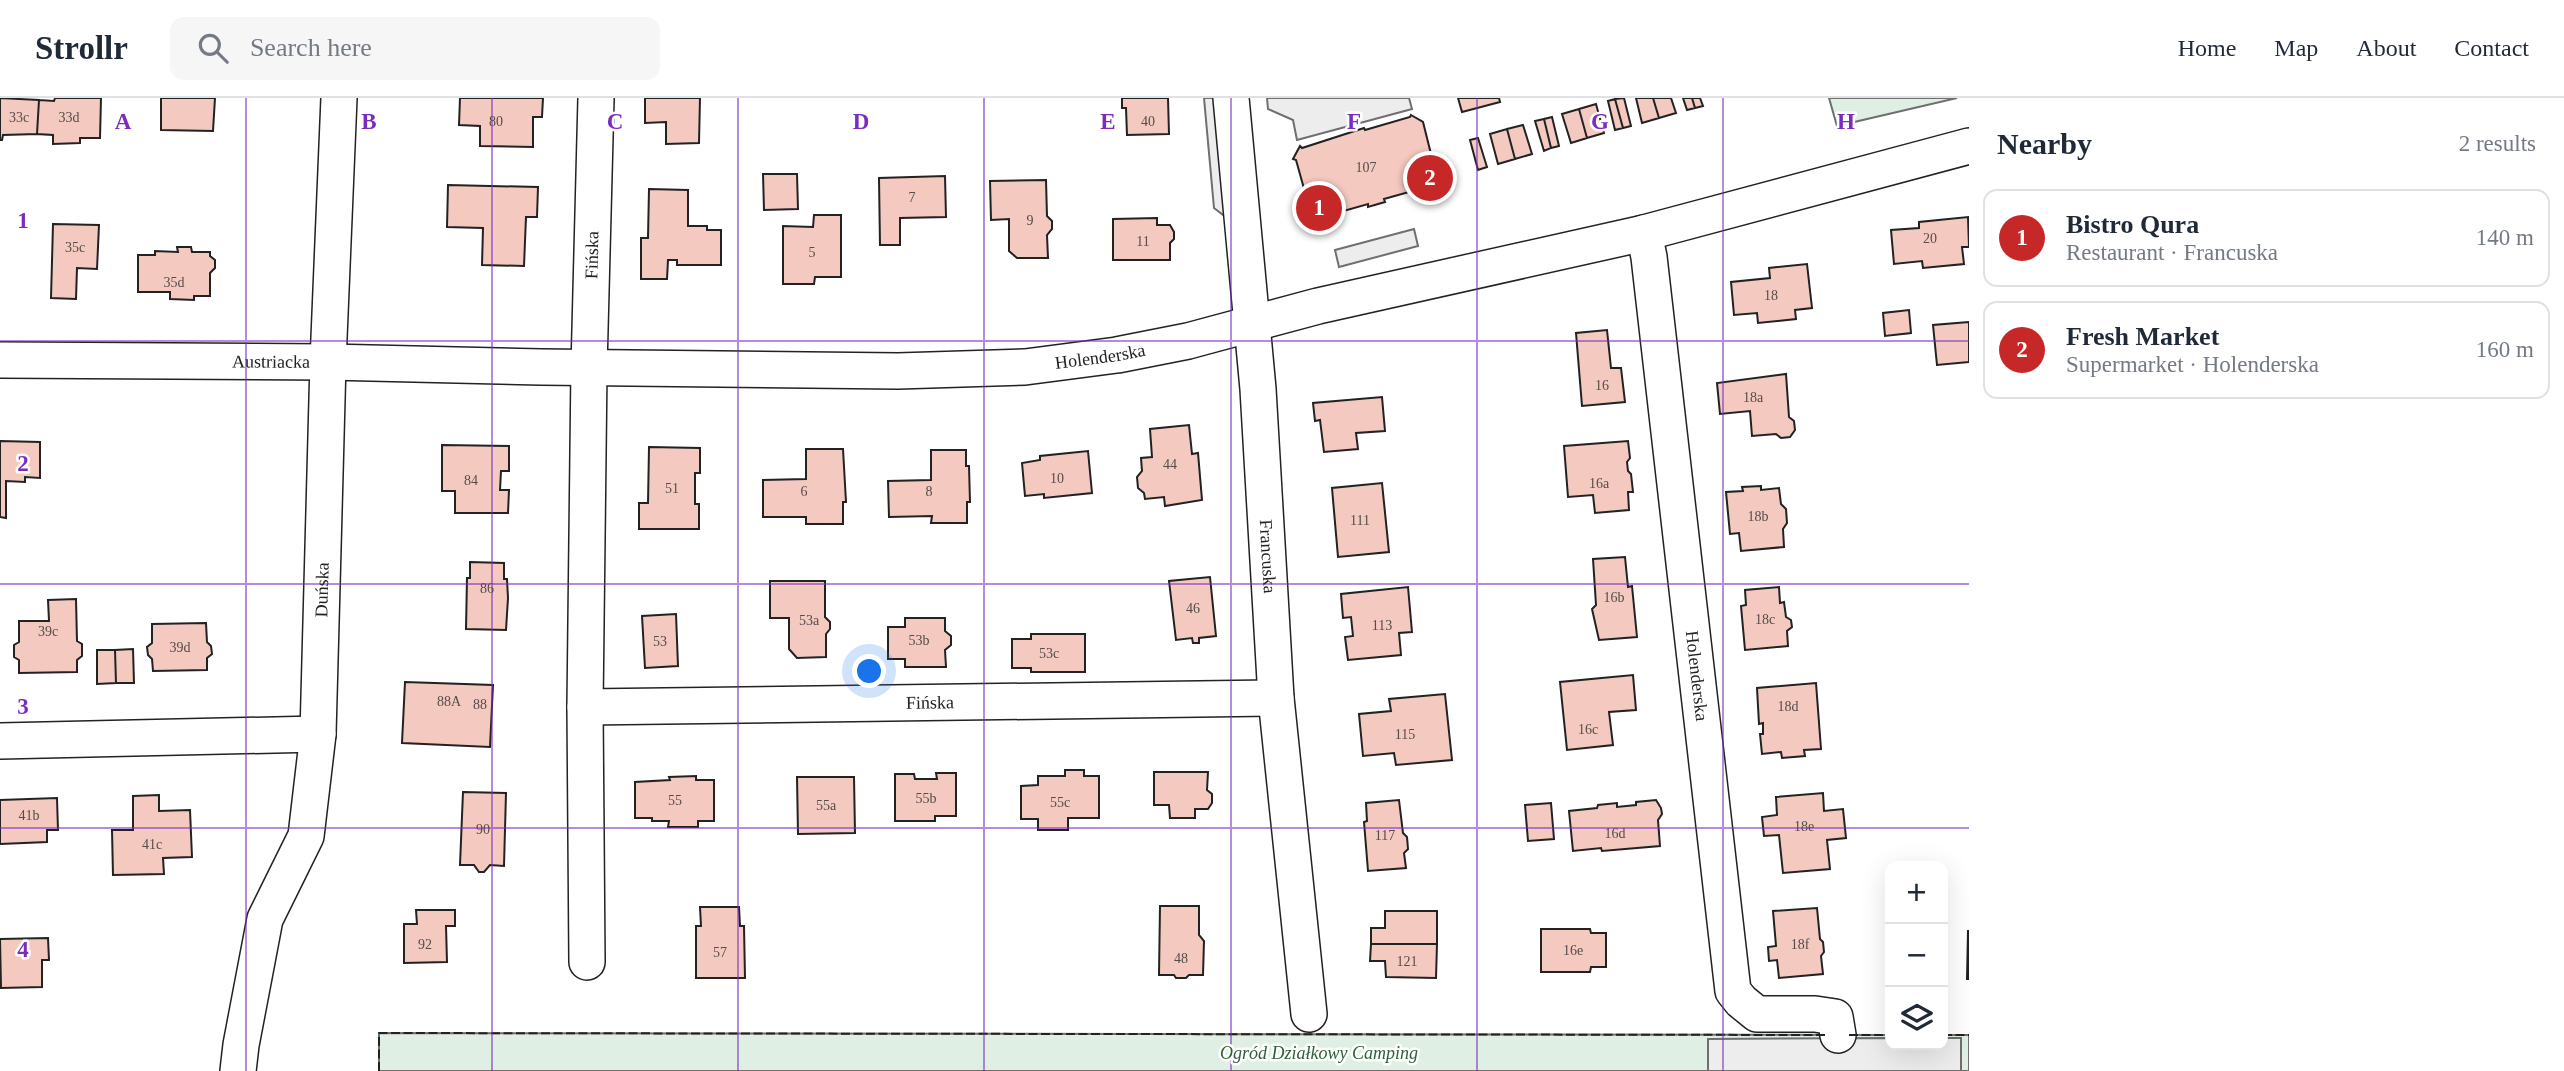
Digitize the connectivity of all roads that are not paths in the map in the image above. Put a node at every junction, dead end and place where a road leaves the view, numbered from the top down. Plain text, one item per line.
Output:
1 (339, 98) edge
2 (596, 98) edge
3 (1231, 98) edge
4 (1969, 146) edge
5 (1644, 233) junction
6 (1250, 325) junction
7 (0, 360) edge
8 (328, 362) junction
9 (541, 367) joint
10 (589, 368) junction
11 (1276, 698) junction
12 (585, 707) junction
13 (318, 734) junction
14 (0, 741) edge
15 (587, 962) dead end
16 (1309, 1014) dead end
17 (1838, 1035) dead end
18 (238, 1071) edge

1 - 8 street, Duńska
2 - 10 street, Fińska
3 - 6 street, Francuska
4 - 5 street, Holenderska
5 - 6 street, Holenderska
5 - 17 street, Holenderska
6 - 10 street, Holenderska
6 - 11 street, Francuska
7 - 8 street, Austriacka
8 - 9 street, Austriacka
8 - 13 street, Duńska
9 - 10 street, Holenderska
10 - 12 street, Fińska
11 - 12 street, Fińska
11 - 16 street, Francuska
12 - 15 street, Fińska
13 - 14 street
13 - 18 street, Duńska

